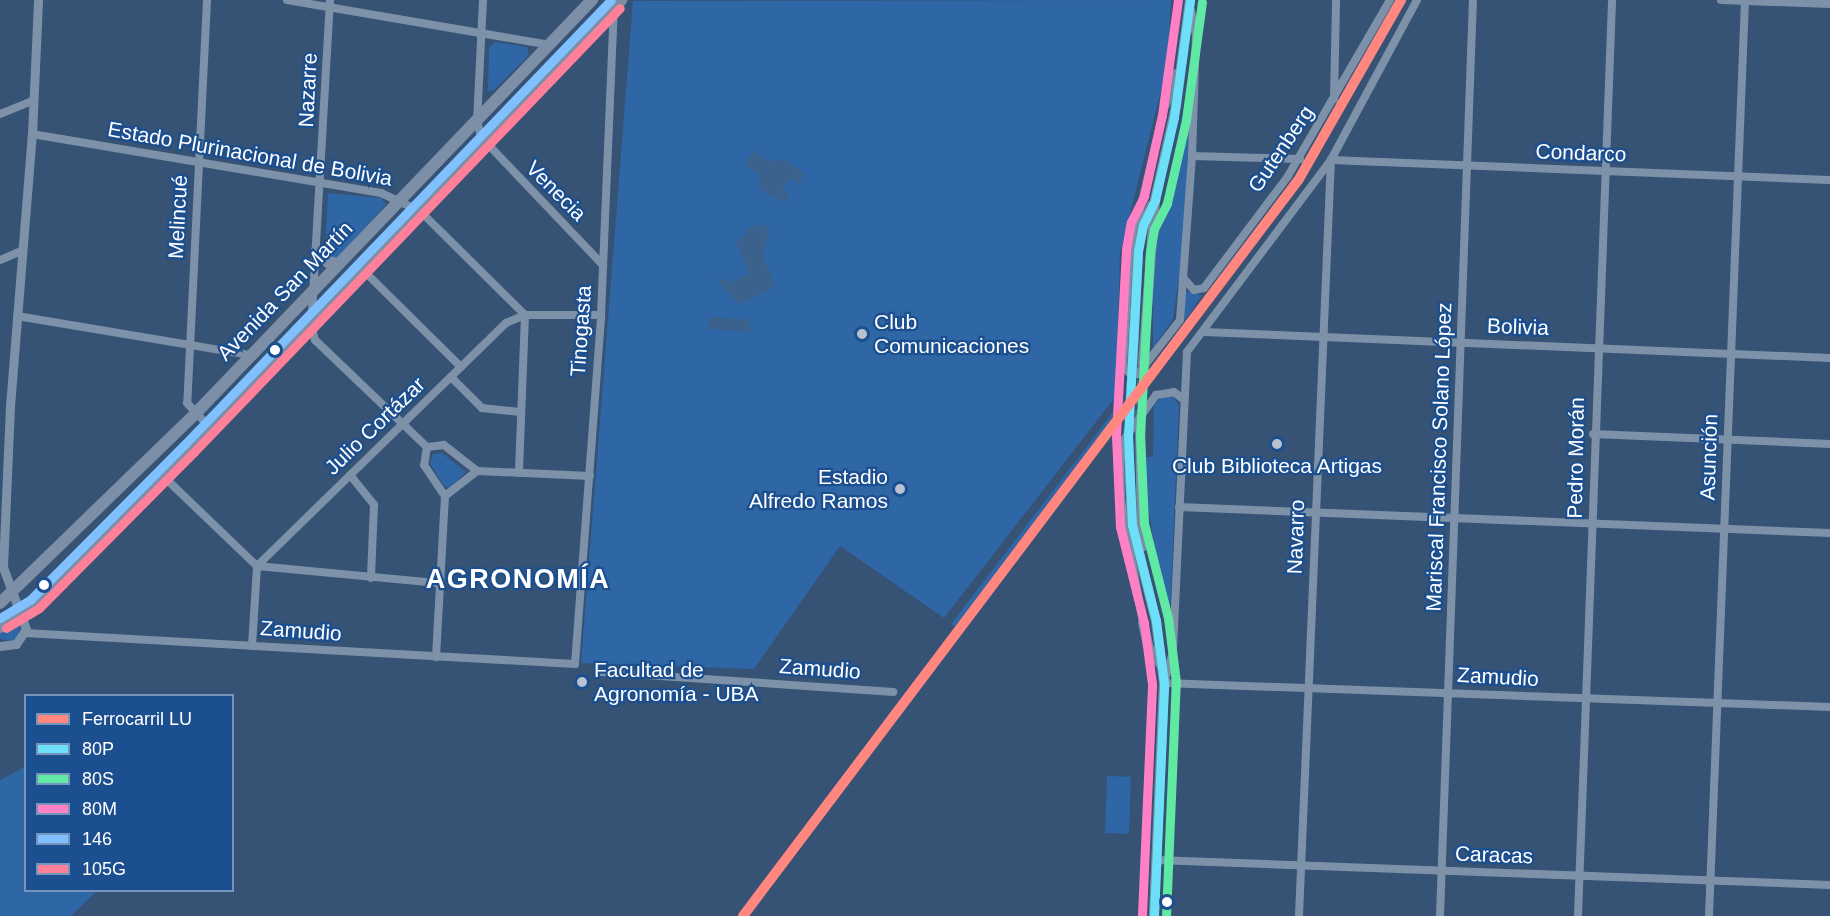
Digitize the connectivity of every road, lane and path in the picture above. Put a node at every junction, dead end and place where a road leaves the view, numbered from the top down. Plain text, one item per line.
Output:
1 (38, 0) edge
2 (207, 0) edge
3 (287, 0) edge
4 (483, 0) edge
5 (592, 0) edge
6 (1336, 0) edge
7 (1390, 0) edge
8 (1417, 0) edge
9 (1473, 0) edge
10 (1612, 0) edge
11 (1721, 0) edge
12 (1745, 1) edge
13 (617, 2) edge
14 (330, 4) edge
15 (1190, 4) edge
16 (1830, 4) edge
17 (482, 32) junction
18 (550, 45) junction
19 (1181, 59) junction
20 (32, 101) junction
21 (1334, 101) junction
22 (1165, 105) joint
23 (0, 114) edge
24 (477, 121) junction
25 (32, 134) junction
26 (483, 143) junction
27 (1192, 156) junction
28 (1300, 159) junction
29 (1332, 160) junction
30 (199, 164) junction
31 (1468, 166) junction
32 (1606, 172) junction
33 (1738, 177) junction
34 (1830, 180) edge
35 (321, 184) junction
36 (401, 200) junction
37 (1155, 200) junction
38 (420, 211) junction
39 (21, 251) junction
40 (317, 251) junction
41 (0, 260) edge
42 (338, 264) junction
43 (603, 265) junction
44 (363, 270) junction
45 (1185, 280) junction
46 (315, 287) junction
47 (525, 315) junction
48 (601, 315) junction
49 (17, 316) junction
50 (311, 325) junction
51 (1204, 332) junction
52 (1322, 336) junction
53 (1461, 343) junction
54 (189, 344) junction
55 (1598, 348) junction
56 (1731, 353) junction
57 (251, 355) junction
58 (1830, 358) edge
59 (1143, 363) tunnel mouth
60 (461, 367) junction
61 (1132, 372) tunnel mouth
62 (451, 377) junction
63 (1183, 399) junction
64 (10, 406) junction
65 (0, 410) edge
66 (521, 412) junction
67 (195, 414) junction
68 (1140, 420) tunnel mouth
69 (402, 424) junction
70 (210, 428) junction
71 (1593, 434) junction
72 (1128, 436) tunnel mouth
73 (1728, 440) junction
74 (1830, 444) edge
75 (427, 447) junction
76 (477, 471) junction
77 (519, 472) junction
78 (350, 475) junction
79 (163, 476) junction
80 (590, 476) junction
81 (445, 496) junction
82 (1179, 507) junction
83 (1315, 513) junction
84 (1454, 520) junction
85 (1593, 524) junction
86 (1724, 529) junction
87 (1830, 533) edge
88 (2, 567) edge
89 (257, 567) junction
90 (1142, 568) junction
91 (371, 578) junction
92 (438, 583) junction
93 (12, 593) junction
94 (0, 603) edge
95 (23, 614) junction
96 (1143, 623) joint
97 (0, 627) edge
98 (25, 633) junction
99 (0, 645) edge
100 (252, 646) junction
101 (436, 657) junction
102 (575, 664) joint
103 (1162, 668) junction
104 (601, 672) dead end
105 (1164, 683) junction
106 (1308, 689) junction
107 (892, 692) dead end
108 (1448, 693) junction
109 (1586, 699) junction
110 (1718, 705) junction
111 (1830, 707) edge
112 (1156, 860) junction
113 (1300, 865) junction
114 (1442, 872) junction
115 (1580, 876) junction
116 (1710, 881) junction
117 (1830, 885) edge
118 (1154, 916) edge
119 (1299, 916) edge
120 (1440, 916) edge
121 (1578, 916) edge
122 (1709, 916) edge

1 - 20 street
2 - 30 street, Melincué
3 - 14 street
4 - 17 street
5 - 18 main road, Avenida San Martín
6 - 21 street
7 - 21 street, Gutenberg
8 - 29 street
9 - 31 street, Mariscal Francisco Solano López
10 - 32 street, Pedro Morán
11 - 12 street
12 - 16 street
12 - 33 street, Asunción
13 - 26 main road, Avenida San Martín
13 - 43 street, Tinogasta
14 - 17 street
14 - 35 street, Nazarre
15 - 19 main road
15 - 27 street
17 - 18 street
17 - 24 street
18 - 24 main road, Avenida San Martín
19 - 22 main road
19 - 37 main road
20 - 23 street
20 - 25 street
21 - 28 street, Gutenberg
22 - 45 street
24 - 26 street
24 - 36 main road, Avenida San Martín
25 - 30 street, Estado Plurinacional de Bolivia
25 - 39 street
26 - 38 main road, Avenida San Martín
26 - 43 street, Venecia
27 - 28 street
27 - 45 street
28 - 45 street, Gutenberg
29 - 31 street, Condarco
29 - 51 street
29 - 52 street, Navarro
30 - 35 street, Estado Plurinacional de Bolivia
30 - 54 street, Melincué
31 - 32 street, Condarco
31 - 53 street, Mariscal Francisco Solano López
32 - 33 street, Condarco
32 - 55 street, Pedro Morán
33 - 34 street, Condarco
33 - 56 street, Asunción
35 - 36 street, Estado Plurinacional de Bolivia
35 - 40 street, Nazarre
36 - 38 street, Estado Plurinacional de Bolivia
36 - 42 main road, Avenida San Martín
37 - 59 main road
37 - 61 main road
38 - 44 main road, Avenida San Martín
38 - 47 street, Estado Plurinacional de Bolivia
39 - 41 street
39 - 49 street
40 - 42 main road
40 - 46 street, Nazarre
42 - 46 main road, Avenida San Martín
43 - 48 street, Tinogasta
44 - 50 main road, Avenida San Martín
44 - 60 street
46 - 50 street, Nazarre
46 - 57 main road, Avenida San Martín
47 - 48 street, Julio Cortázar
47 - 60 street, Julio Cortázar
47 - 66 street
48 - 80 street, Tinogasta
49 - 54 street
49 - 64 street
50 - 69 street
50 - 70 main road, Avenida San Martín
51 - 52 street, Bolivia
51 - 63 street
52 - 53 street, Bolivia
52 - 83 street, Navarro
53 - 55 street, Bolivia
53 - 84 street, Mariscal Francisco Solano López
54 - 57 street
54 - 67 street, Melincué
55 - 56 street, Bolivia
55 - 71 street, Pedro Morán
56 - 58 street, Bolivia
56 - 73 street, Asunción
57 - 67 main road, Avenida San Martín
60 - 62 street, Julio Cortázar
62 - 66 street
62 - 69 street, Julio Cortázar
63 - 82 street
63 - 96 street
64 - 65 street
64 - 88 street
66 - 77 street
67 - 70 street
67 - 93 main road, Avenida San Martín
68 - 90 main road
69 - 75 street
69 - 78 street, Julio Cortázar
70 - 79 main road, Avenida San Martín
71 - 73 street
71 - 85 street, Pedro Morán
72 - 90 main road
73 - 74 street
73 - 86 street, Asunción
75 - 76 street
75 - 81 street
76 - 77 street
76 - 81 street
77 - 80 street
78 - 89 street, Julio Cortázar
78 - 91 street
79 - 89 street
79 - 95 main road, Avenida San Martín
80 - 102 street, Tinogasta
81 - 92 street
82 - 83 street
82 - 105 street
83 - 84 street
83 - 106 street, Navarro
84 - 85 street
84 - 108 street, Mariscal Francisco Solano López
85 - 86 street
85 - 109 street, Pedro Morán
86 - 87 street
86 - 110 street, Asunción
88 - 93 street
89 - 91 street
89 - 100 street
90 - 103 main road
91 - 92 street
92 - 101 street
93 - 94 main road, Avenida San Martín
93 - 95 street
95 - 97 main road, Avenida San Martín
95 - 98 street
96 - 103 main road
98 - 99 street
98 - 100 street, Zamudio
100 - 101 street, Zamudio
101 - 102 street, Zamudio
103 - 105 main road
104 - 107 street, Zamudio
105 - 106 street, Zamudio
105 - 112 main road
106 - 108 street, Zamudio
106 - 113 street, Navarro
108 - 109 street, Zamudio
108 - 114 street, Mariscal Francisco Solano López
109 - 110 street, Zamudio
109 - 115 street, Pedro Morán
110 - 111 street, Zamudio
110 - 116 street, Asunción
112 - 113 street, Caracas
112 - 118 main road
113 - 114 street, Caracas
113 - 119 street, Navarro
114 - 115 street, Caracas
114 - 120 street, Mariscal Francisco Solano López
115 - 116 street, Caracas
115 - 121 street, Pedro Morán
116 - 117 street, Caracas
116 - 122 street, Asunción

